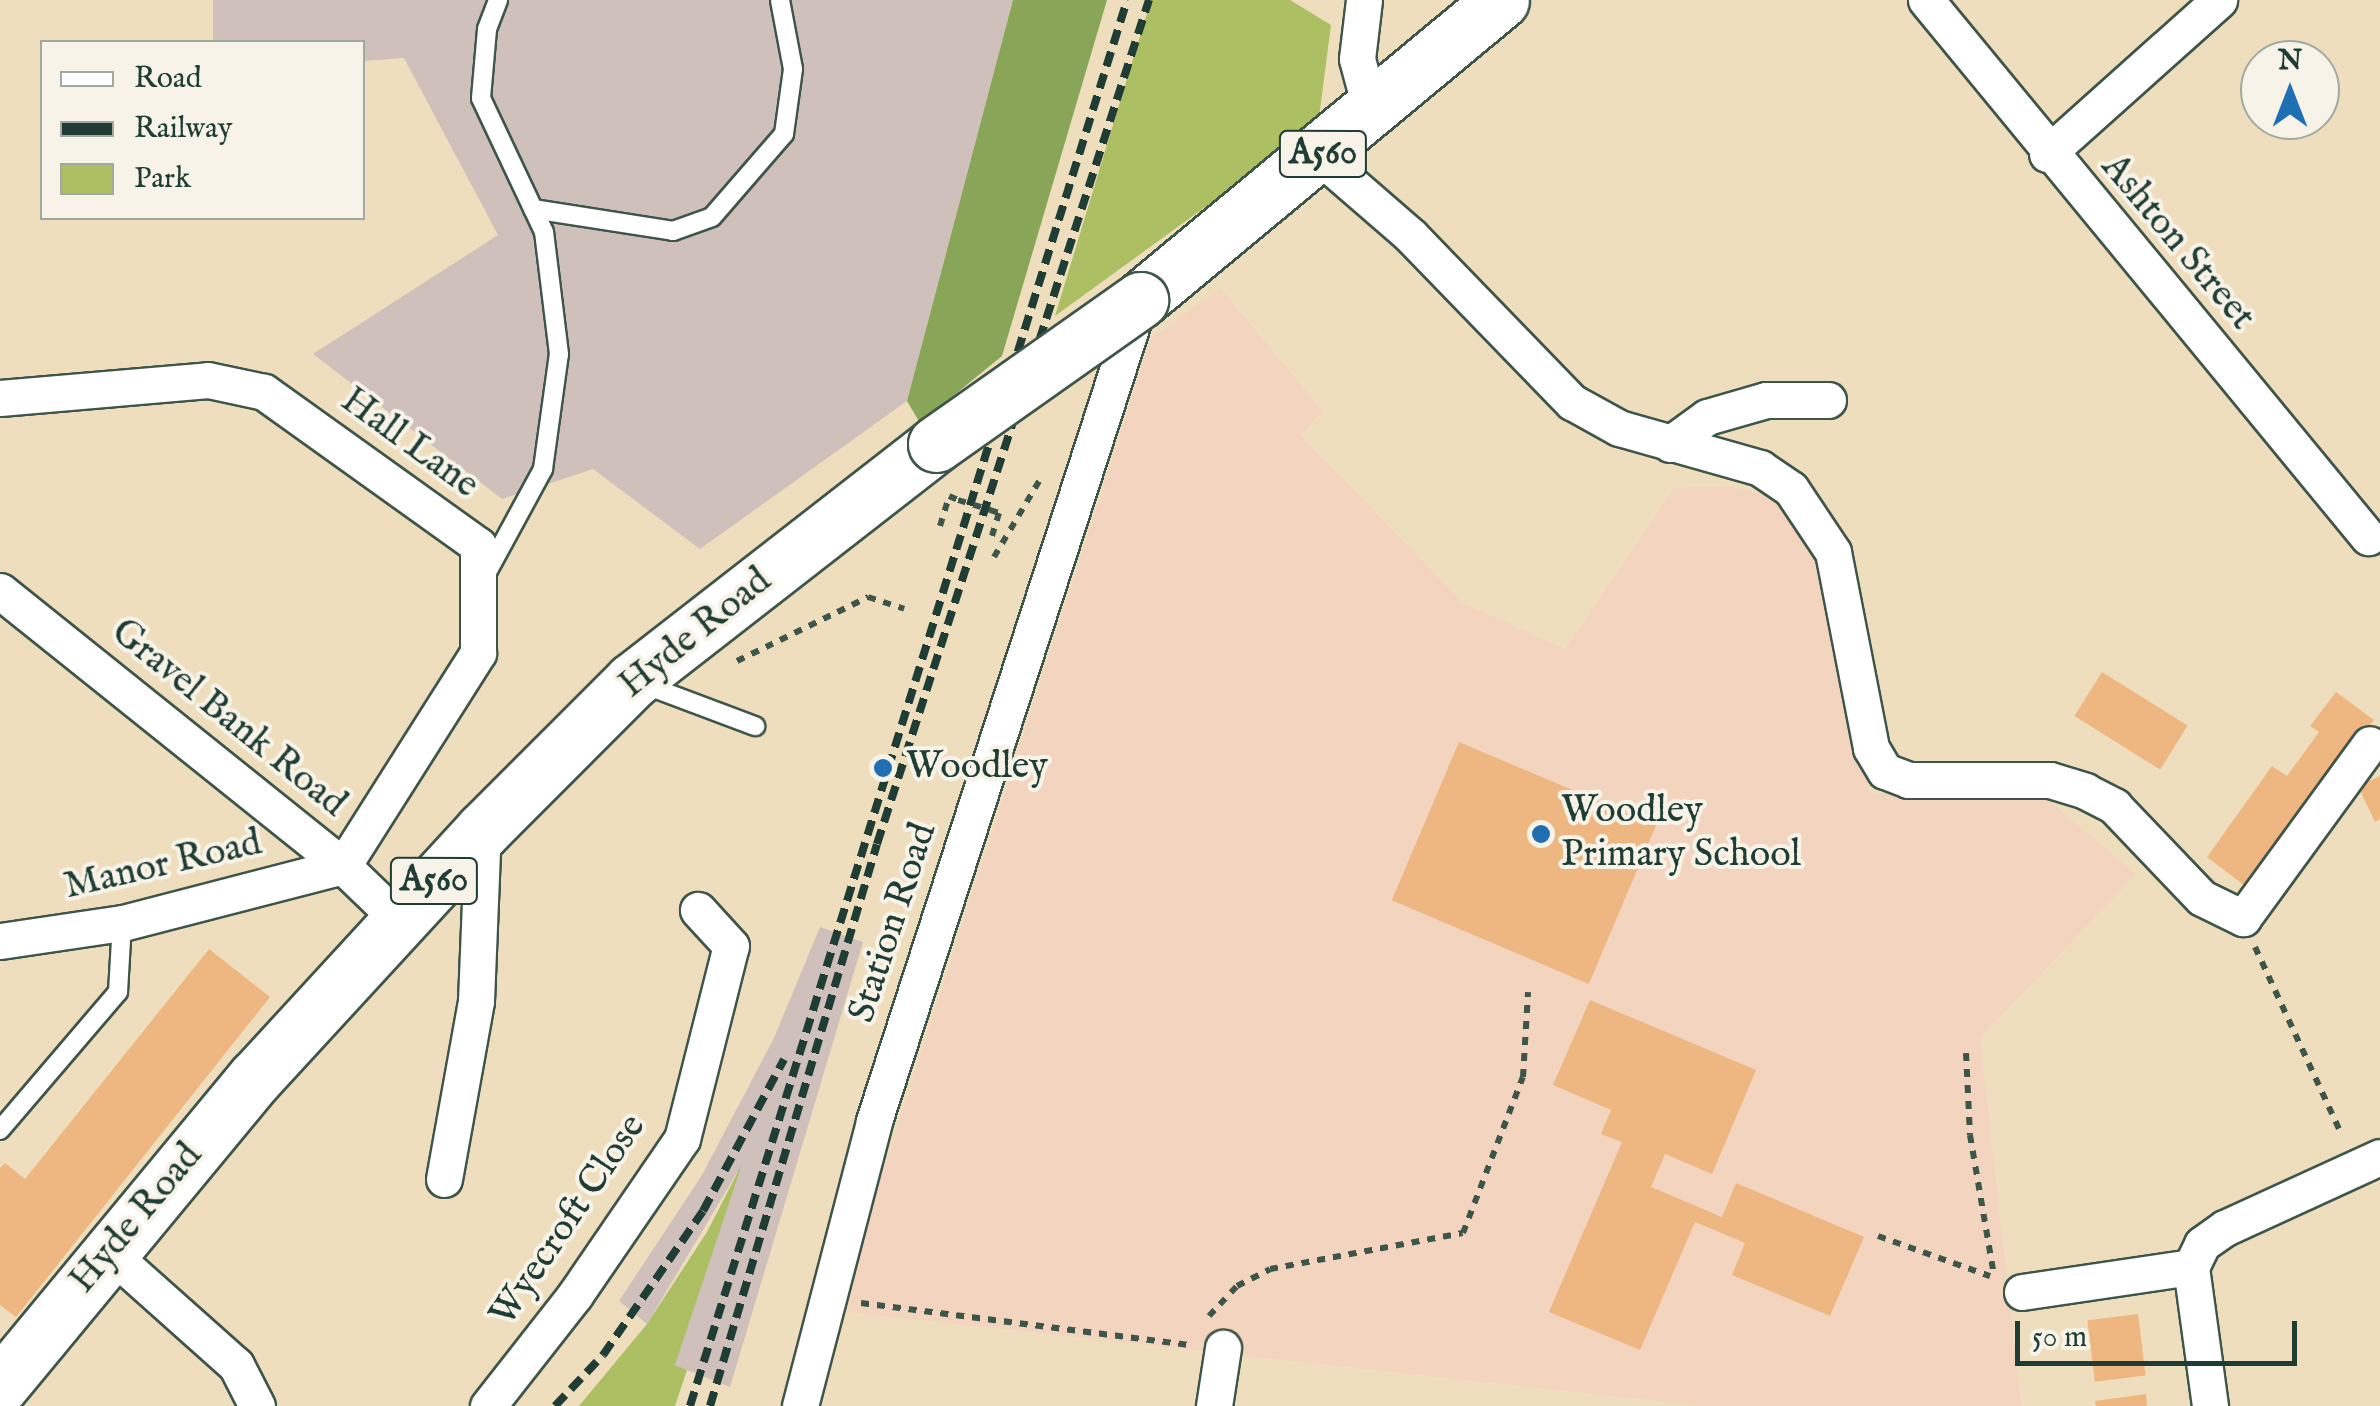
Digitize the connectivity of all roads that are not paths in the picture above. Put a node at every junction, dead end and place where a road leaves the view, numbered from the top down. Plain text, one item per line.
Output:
1 (498, 0) edge
2 (780, 0) edge
3 (1364, 0) edge
4 (1500, 0) edge
5 (1926, 0) edge
6 (2219, 0) edge
7 (1371, 111) junction
8 (2047, 154) junction
9 (1320, 157) junction
10 (533, 210) junction
11 (1140, 300) junction
12 (0, 398) edge
13 (1828, 400) dead end
14 (1670, 444) junction
15 (2368, 536) dead end
16 (478, 589) junction
17 (0, 591) edge
18 (653, 686) junction
19 (755, 726) dead end
20 (2370, 744) dead end
21 (483, 830) junction
22 (343, 866) junction
23 (698, 910) dead end
24 (398, 919) junction
25 (122, 923) junction
26 (0, 941) edge
27 (0, 1130) edge
28 (2368, 1162) edge
29 (444, 1180) dead end
30 (108, 1252) junction
31 (2191, 1268) junction
32 (2008, 1284) road end
33 (1210, 1336) road end
34 (1, 1382) edge
35 (257, 1406) edge
36 (488, 1406) edge
37 (800, 1406) edge
38 (1214, 1406) edge
39 (2210, 1406) edge

1 - 10 lane
2 - 10 lane
3 - 7 street
4 - 7 main road, Hyde Road / A560
5 - 8 street, Ashton Street
6 - 8 street
7 - 9 main road, Hyde Road / A560
8 - 15 street, Ashton Street
9 - 11 main road, Hyde Road / A560
9 - 14 street
10 - 16 lane
11 - 18 main road, Hyde Road / A560, bridge
11 - 37 street, Station Road
12 - 16 street, Hall Lane
13 - 14 street
14 - 20 street
16 - 22 street, Hall Lane
17 - 22 street, Gravel Bank Road
18 - 19 lane
18 - 21 main road, Hyde Road / A560
21 - 24 main road, Hyde Road / A560
21 - 29 street
22 - 24 street, Gravel Bank Road
22 - 25 street, Manor Road
23 - 36 street, Wyecroft Close
24 - 30 main road, Hyde Road / A560
25 - 26 street, Manor Road
25 - 27 lane
28 - 31 street
30 - 34 main road, Hyde Road / A560
30 - 35 street
31 - 32 street
31 - 39 street
33 - 38 street

